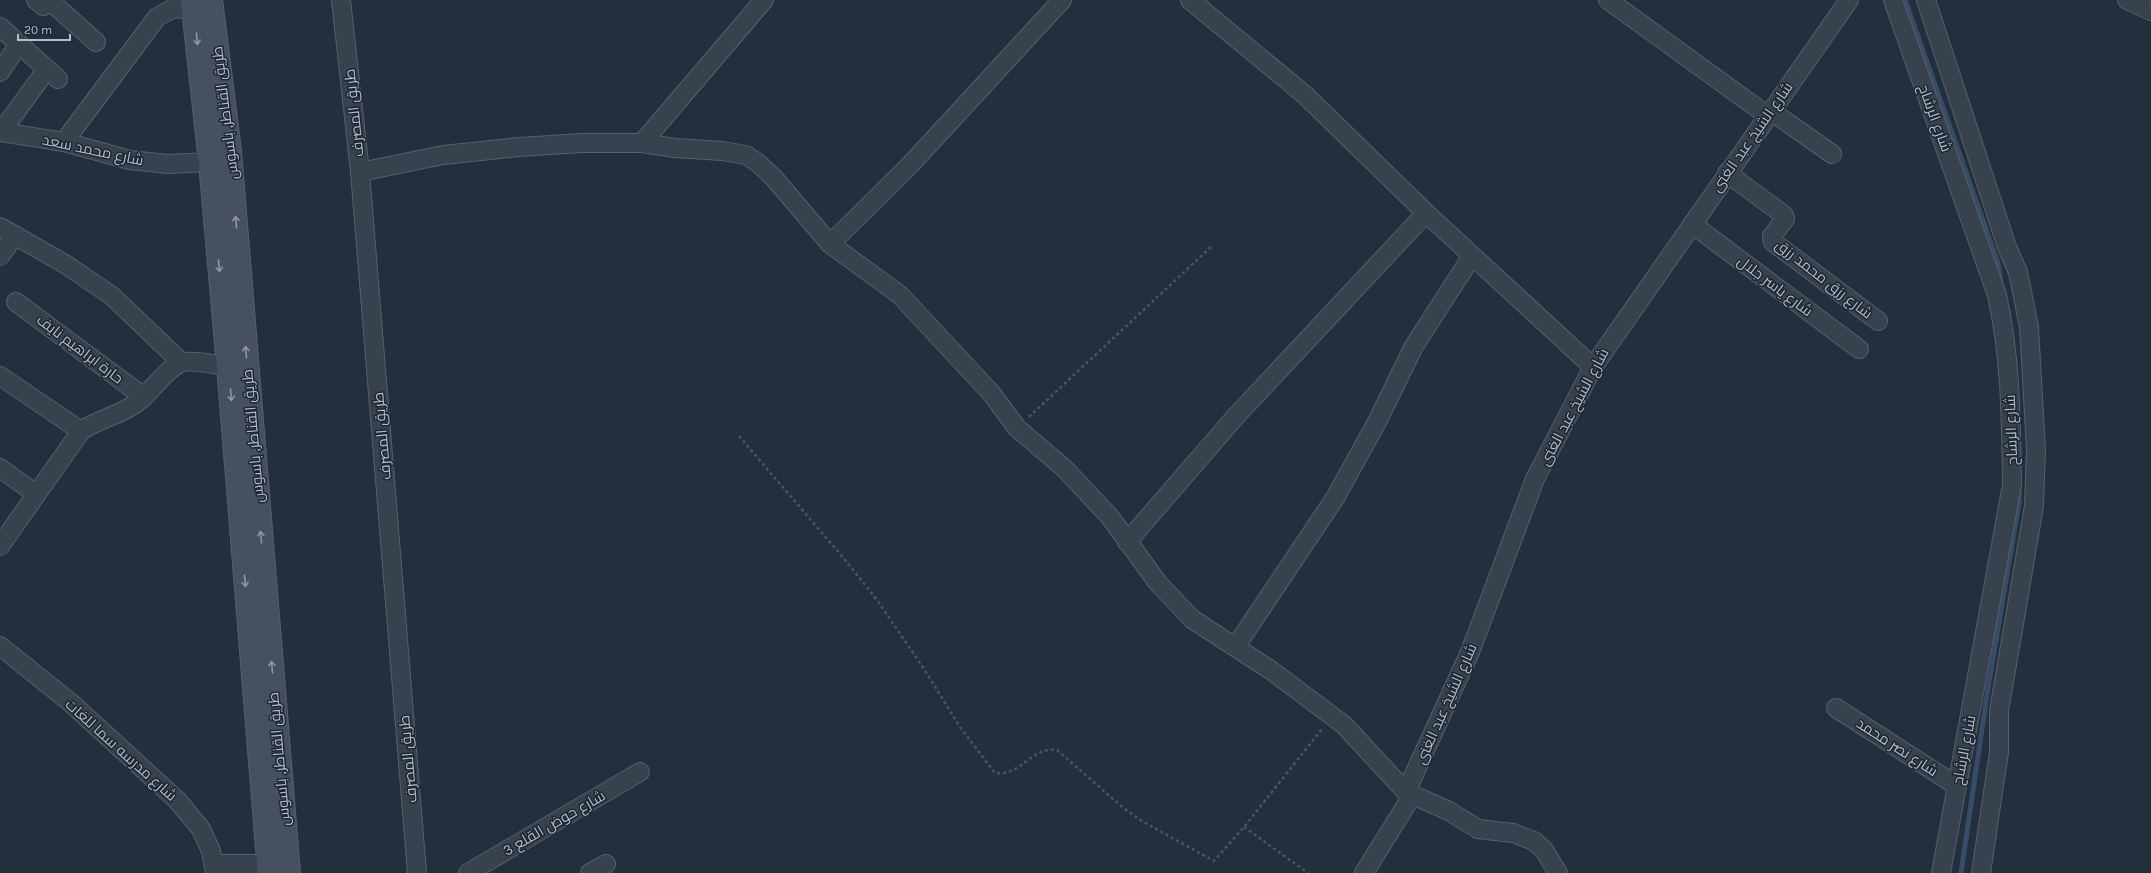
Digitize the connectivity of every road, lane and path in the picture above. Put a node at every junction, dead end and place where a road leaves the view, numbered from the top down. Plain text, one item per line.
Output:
1 (36, 0) edge
2 (341, 0) edge
3 (764, 0) edge
4 (1062, 0) edge
5 (1190, 0) edge
6 (1608, 0) edge
7 (1849, 0) edge
8 (1893, 0) edge
9 (1926, 0) edge
10 (2127, 0) edge
11 (199, 3) edge
12 (2151, 11) edge
13 (0, 27) edge
14 (96, 42) dead end
15 (20, 44) junction
16 (0, 72) edge
17 (1769, 114) junction
18 (0, 132) edge
19 (64, 142) junction
20 (642, 143) junction
21 (1832, 154) dead end
22 (210, 162) junction
23 (360, 172) junction
24 (1727, 173) junction
25 (1426, 213) junction
26 (1692, 224) junction
27 (7, 231) edge
28 (830, 244) junction
29 (1213, 245) dead end
30 (0, 256) edge
31 (1472, 256) junction
32 (16, 302) dead end
33 (1878, 321) dead end
34 (1859, 349) dead end
35 (181, 362) junction
36 (228, 366) junction
37 (1593, 367) junction
38 (0, 376) edge
39 (144, 397) junction
40 (1017, 428) junction
41 (81, 431) junction
42 (739, 436) dead end
43 (0, 468) edge
44 (36, 494) junction
45 (2, 539) edge
46 (1127, 542) junction
47 (0, 646) edge
48 (1236, 646) junction
49 (1836, 708) dead end
50 (1333, 717) junction
51 (640, 772) dead end
52 (1957, 786) junction
53 (1406, 792) junction
54 (1244, 827) junction
55 (606, 864) dead end
56 (278, 868) edge
57 (215, 869) edge
58 (417, 873) edge
59 (468, 873) edge
60 (590, 873) edge
61 (1308, 873) edge
62 (1364, 873) edge
63 (1558, 873) edge
64 (1941, 873) edge
65 (1981, 873) edge

1 - 14 street
2 - 23 street, طريق المصرف
3 - 20 street
4 - 28 street
5 - 25 street
6 - 17 street
7 - 17 street, شارع الشيخ عبد الغنى
8 - 52 street, شارع الرشاح
9 - 65 street, شارع الرشاح
10 - 12 street
11 - 19 street
11 -> 22 main road, طريق القناطر, باسوس
56 -> 11 main road, طريق القناطر, باسوس
13 - 15 street
15 - 16 street
15 - 18 street
17 - 21 street
17 - 24 street, شارع الشيخ عبد الغنى
18 - 19 street, شارع محمد سعد
19 - 22 street, شارع محمد سعد
20 - 23 street
20 - 28 street
22 -> 36 main road, طريق القناطر, باسوس
23 - 58 street, طريق المصرف
24 - 26 street, شارع الشيخ عبد الغنى
24 - 33 street, شارع رزق محمد رزق
25 - 31 street
25 - 46 street
26 - 34 street, شارع ياسر جلال
26 - 37 street, شارع الشيخ عبد الغنى
27 - 30 street
27 - 35 street
28 - 40 street
29 - 40 path
31 - 37 street
31 - 48 street
32 - 39 street, حارة ابراهيم نايف
35 - 36 street
35 - 39 street
36 -> 56 main road, طريق القناطر, باسوس
37 - 53 street, شارع الشيخ عبد الغنى
38 - 41 street
39 - 41 street
40 - 46 street
41 - 44 street
42 - 54 path
43 - 44 street
44 - 45 street
46 - 48 street
47 - 57 street, شارع مدرسه سما للغات
48 - 50 street
49 - 52 street, شارع نصر محمد
50 - 53 street
50 - 54 path
51 - 59 street, شارع حوض القلع 3
52 - 64 street, شارع الرشاح
53 - 62 street, شارع الشيخ عبد الغنى
53 - 63 street
54 - 61 path
55 - 60 street
56 - 57 street

